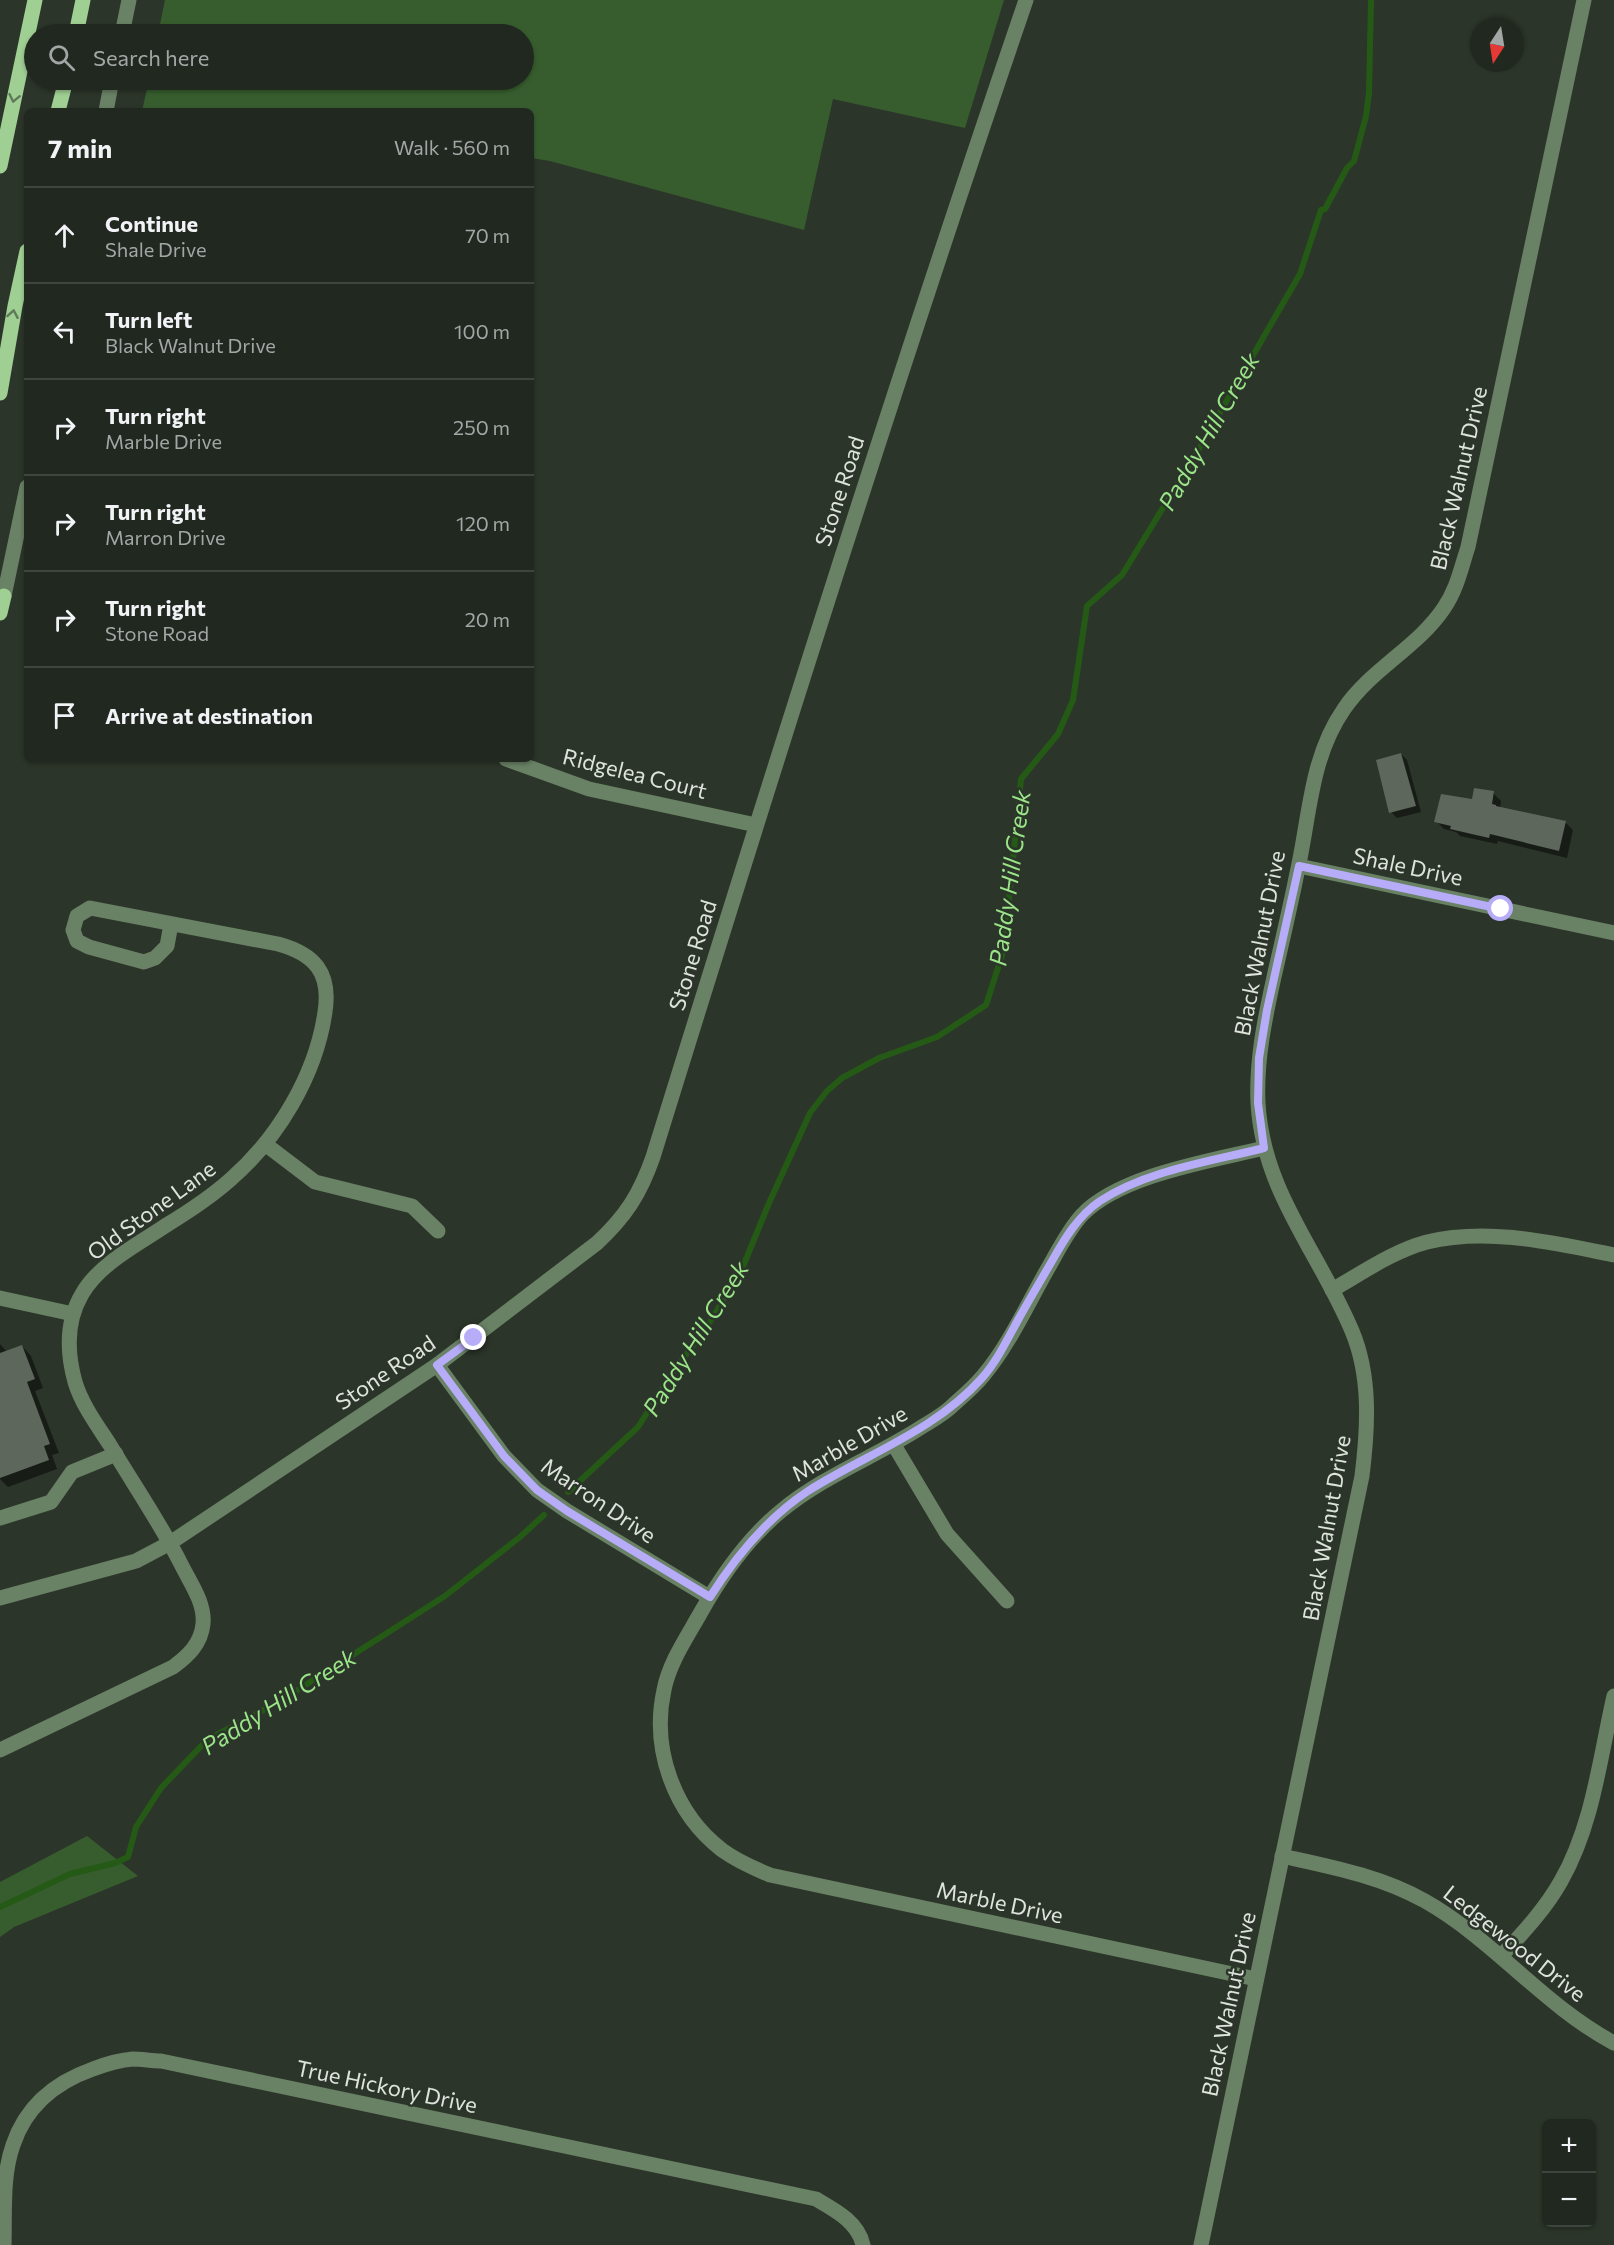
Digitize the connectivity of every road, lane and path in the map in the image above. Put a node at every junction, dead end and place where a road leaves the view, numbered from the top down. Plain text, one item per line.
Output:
1 (35, 0) edge
2 (83, 0) edge
3 (129, 0) edge
4 (1026, 0) edge
5 (1584, 0) edge
6 (30, 24) edge
7 (78, 24) edge
8 (124, 24) edge
9 (24, 52) edge
10 (63, 90) edge
11 (110, 90) edge
12 (59, 108) edge
13 (107, 108) edge
14 (0, 166) edge
15 (24, 265) edge
16 (0, 393) edge
17 (24, 500) edge
18 (2, 596) edge
19 (0, 614) edge
20 (514, 762) edge
21 (756, 825) junction
22 (1299, 866) junction
23 (171, 924) junction
24 (1614, 933) edge
25 (266, 1144) junction
26 (1264, 1148) junction
27 (438, 1231) dead end
28 (1614, 1256) edge
29 (1332, 1290) junction
30 (0, 1298) edge
31 (73, 1314) junction
32 (437, 1365) junction
33 (894, 1445) junction
34 (116, 1455) junction
35 (0, 1518) edge
36 (170, 1543) junction
37 (710, 1597) junction
38 (0, 1598) edge
39 (1007, 1601) dead end
40 (1614, 1696) edge
41 (0, 1750) edge
42 (1282, 1856) junction
43 (1501, 1956) junction
44 (1256, 1979) junction
45 (1614, 2043) edge
46 (4, 2245) edge
47 (863, 2245) edge
48 (1201, 2245) edge

1 -> 6 main road
2 - 7 main road
3 - 8 street
4 - 21 street, Stone Road
5 - 22 street, Black Walnut Drive
9 -> 14 main road
10 - 12 main road
11 - 13 street
16 -> 15 main road
17 - 18 street
18 - 19 main road
20 - 21 street, Ridgelea Court
21 - 32 street, Stone Road
22 - 24 street, Shale Drive
22 - 26 street, Black Walnut Drive
23 - 23 street, Old Stone Lane
23 - 25 street, Old Stone Lane
25 - 27 street
25 - 31 street, Old Stone Lane
26 - 29 street, Black Walnut Drive
26 - 33 street, Marble Drive
28 - 29 street
29 - 42 street, Black Walnut Drive
30 - 31 street
31 - 34 street, Old Stone Lane
32 - 36 street, Stone Road
32 - 37 street, Marron Drive
33 - 37 street, Marble Drive
33 - 39 street
34 - 35 street
34 - 36 street, Old Stone Lane
36 - 38 street, Stone Road
36 - 41 street, Old Stone Lane
37 - 44 street, Marble Drive
40 - 43 street
42 - 43 street, Ledgewood Drive
42 - 44 street, Black Walnut Drive
43 - 45 street, Ledgewood Drive
44 - 48 street, Black Walnut Drive
46 - 47 street, True Hickory Drive

